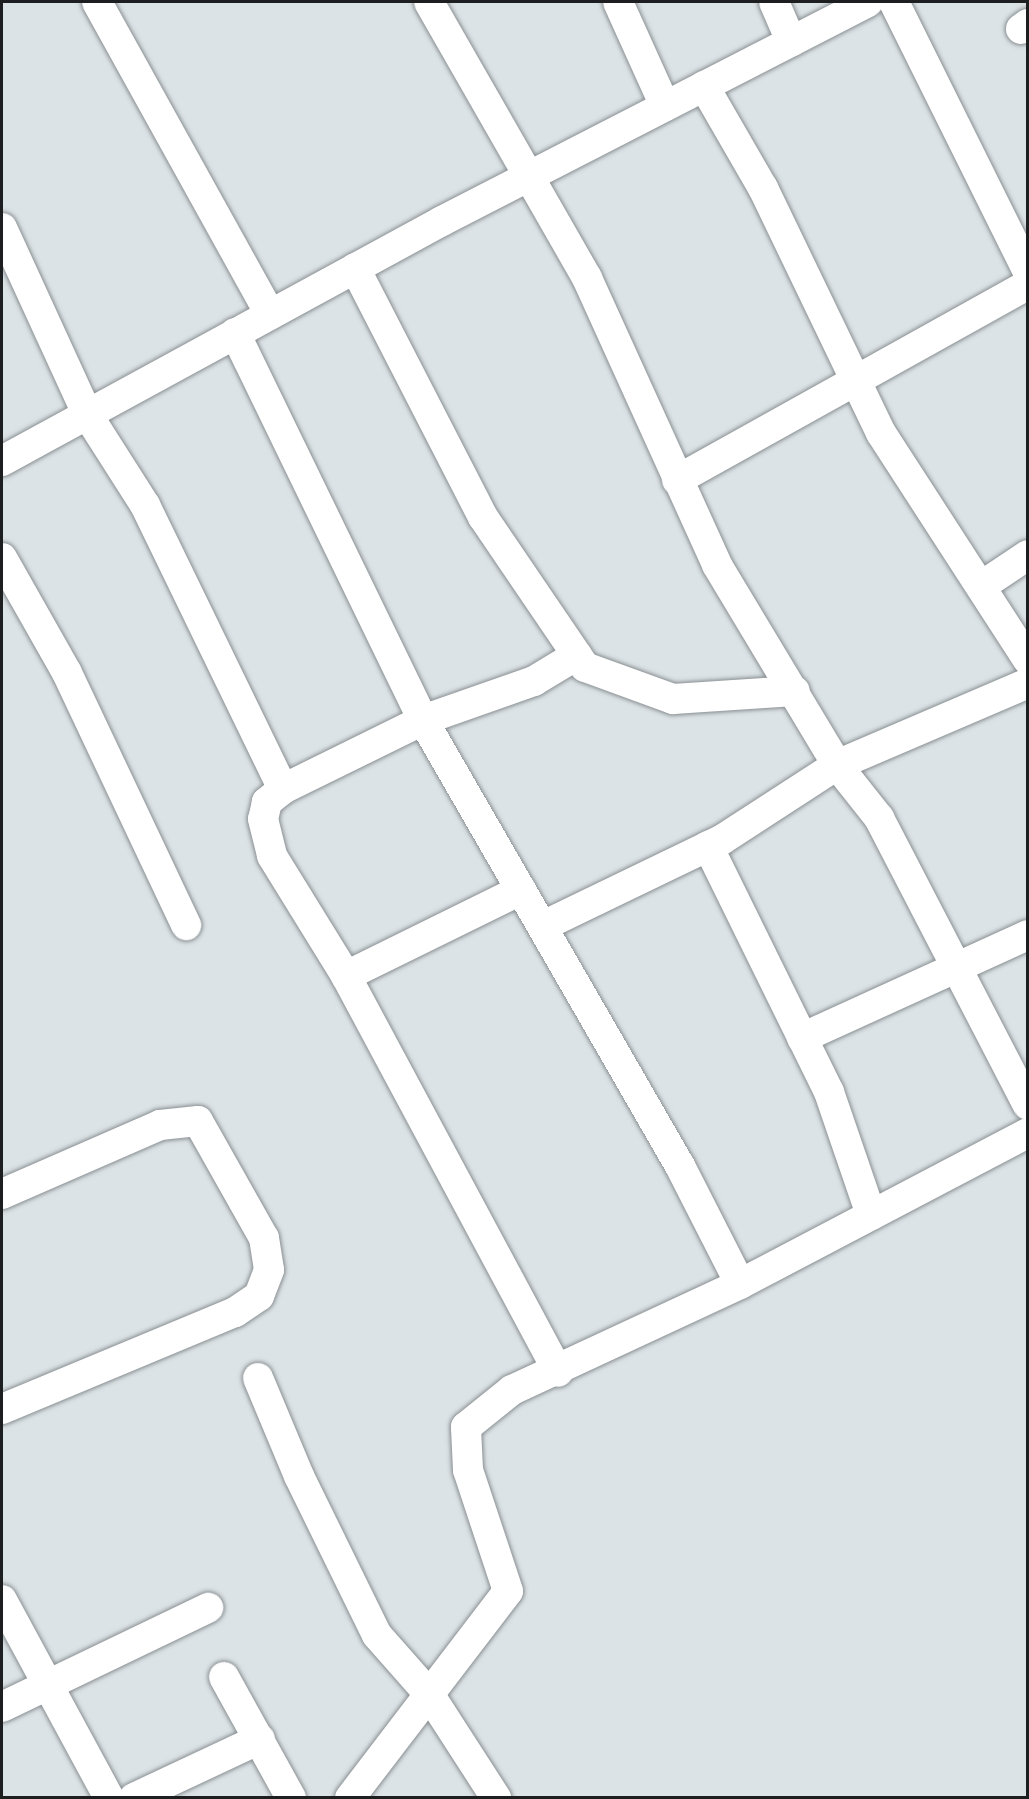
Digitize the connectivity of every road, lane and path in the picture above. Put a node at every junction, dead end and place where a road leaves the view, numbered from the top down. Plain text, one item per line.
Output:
1 (97, 2) edge
2 (429, 2) edge
3 (618, 2) edge
4 (774, 2) edge
5 (868, 2) edge
6 (894, 2) edge
7 (791, 41) junction
8 (704, 86) junction
9 (665, 106) junction
10 (530, 175) junction
11 (2, 228) edge
12 (1023, 254) edge
13 (355, 268) junction
14 (1028, 285) edge
15 (270, 314) junction
16 (235, 333) junction
17 (856, 384) junction
18 (87, 414) junction
19 (2, 461) edge
20 (677, 480) junction
21 (1028, 555) edge
22 (2, 558) edge
23 (982, 585) junction
24 (577, 655) junction
25 (1028, 660) edge
26 (1028, 683) edge
27 (795, 691) junction
28 (423, 720) junction
29 (837, 765) junction
30 (283, 789) junction
31 (708, 846) junction
32 (521, 890) junction
33 (186, 925) dead end
34 (543, 926) junction
35 (1028, 935) edge
36 (960, 968) junction
37 (346, 976) junction
38 (802, 1038) junction
39 (1028, 1105) edge
40 (1028, 1133) edge
41 (2, 1194) edge
42 (871, 1215) junction
43 (740, 1284) junction
44 (558, 1372) junction
45 (258, 1378) dead end
46 (2, 1409) edge
47 (2, 1600) edge
48 (208, 1608) dead end
49 (224, 1677) dead end
50 (48, 1688) junction
51 (429, 1695) junction
52 (2, 1707) edge
53 (260, 1739) junction
54 (109, 1797) edge
55 (134, 1797) edge
56 (291, 1797) edge
57 (350, 1797) edge
58 (496, 1797) edge

1 - 15 street
2 - 10 street
3 - 9 street
4 - 7 street
5 - 7 street
6 - 12 street
7 - 8 street
8 - 9 street
8 - 17 street
9 - 10 street
10 - 13 street
10 - 20 street
11 - 18 street
13 - 15 street
13 - 24 street
14 - 17 street
15 - 16 street
16 - 18 street
16 - 28 street
17 - 20 street
17 - 23 street
18 - 19 street
18 - 30 street
20 - 27 street
21 - 23 street
22 - 33 street
23 - 25 street
24 - 27 street
24 - 28 street
26 - 29 street
27 - 29 street
28 - 30 street
28 - 32 street
29 - 31 street
29 - 36 street
30 - 37 street
31 - 34 street
31 - 38 street
32 - 34 street
32 - 37 street
34 - 43 street
35 - 36 street
36 - 38 street
36 - 39 street
37 - 44 street
38 - 42 street
40 - 42 street
41 - 46 street
42 - 43 street
43 - 44 street
44 - 51 street
45 - 51 street
47 - 50 street
48 - 50 street
49 - 53 street
50 - 52 street
50 - 54 street
51 - 57 street
51 - 58 street
53 - 55 street
53 - 56 street

